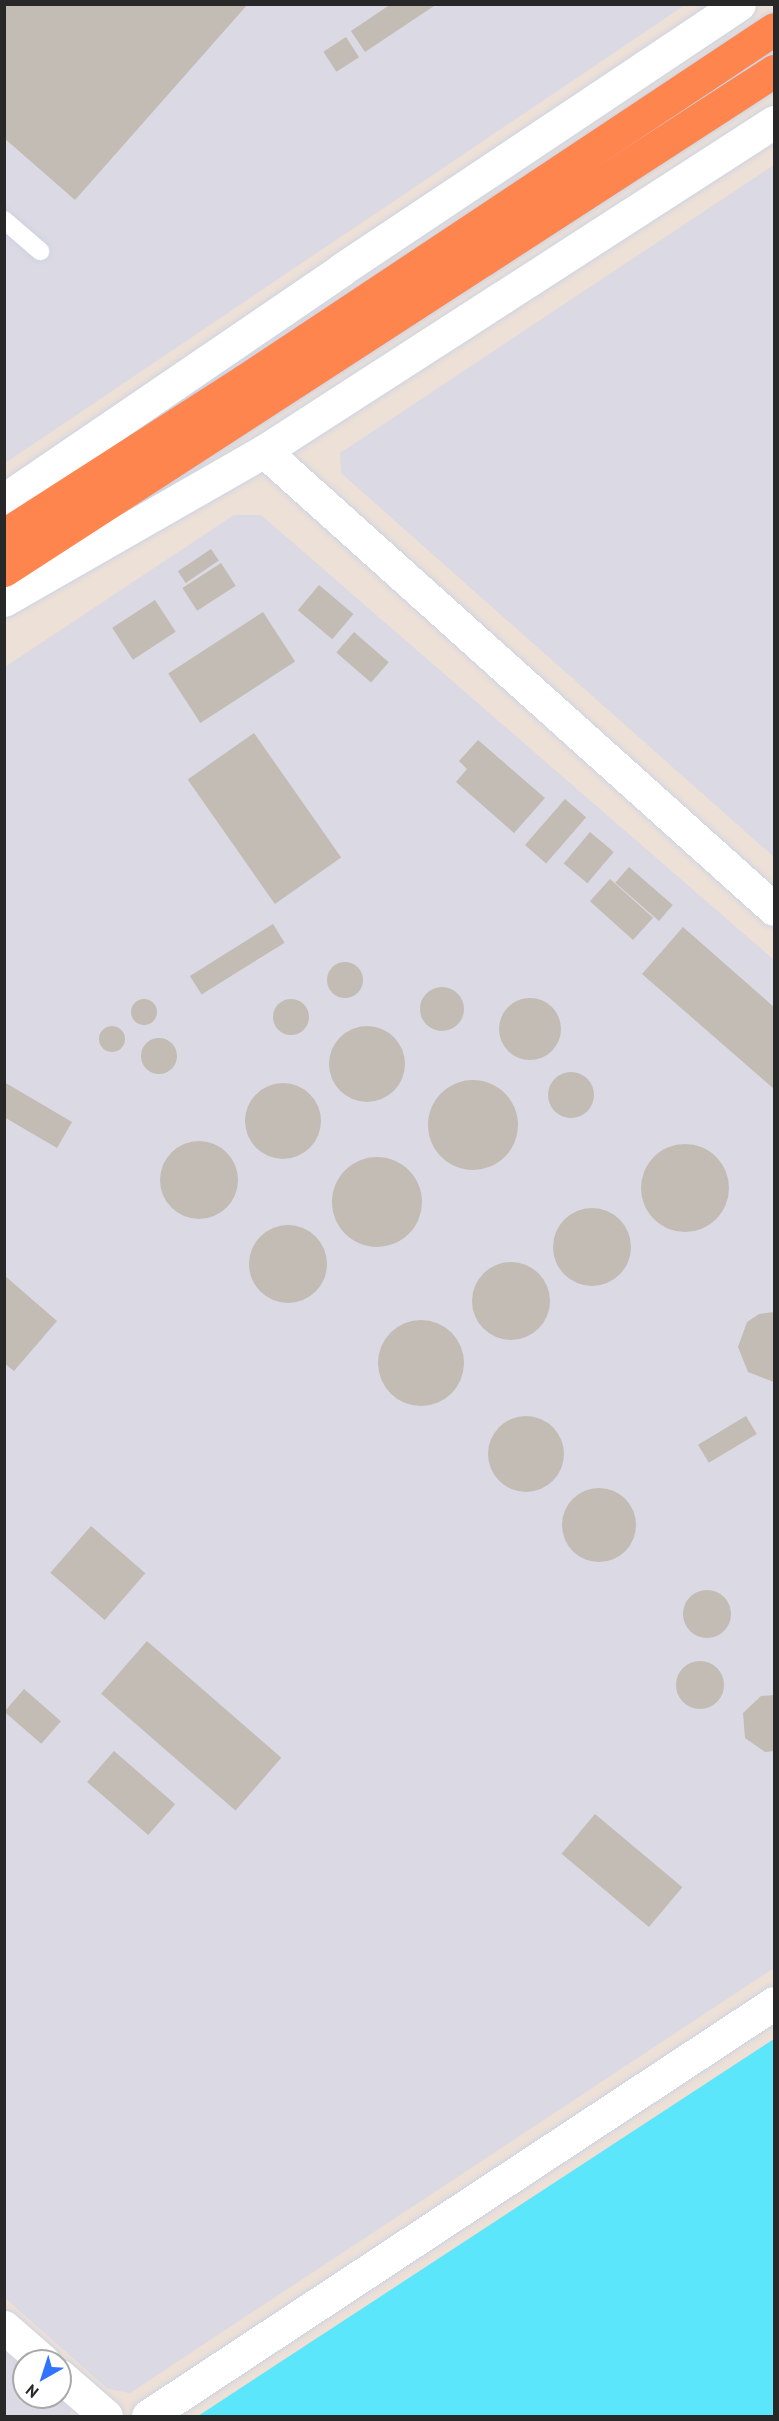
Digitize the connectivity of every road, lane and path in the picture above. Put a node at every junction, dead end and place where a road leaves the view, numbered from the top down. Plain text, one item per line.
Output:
1 (739, 4) edge
2 (774, 29) edge
3 (774, 71) edge
4 (774, 122) edge
5 (4, 220) edge
6 (40, 251) dead end
7 (264, 452) junction
8 (4, 500) edge
9 (4, 535) edge
10 (4, 570) edge
11 (4, 600) edge
12 (774, 909) edge
13 (774, 2003) edge
14 (4, 2327) edge
15 (29, 2349) edge
16 (72, 2386) edge
17 (106, 2416) edge
18 (148, 2416) edge

1 - 8 street
2 - 9 highway
3 - 10 highway
4 - 7 street
5 - 6 lane
7 - 11 street
7 - 12 street
13 - 18 street
14 - 15 street
16 - 17 street

